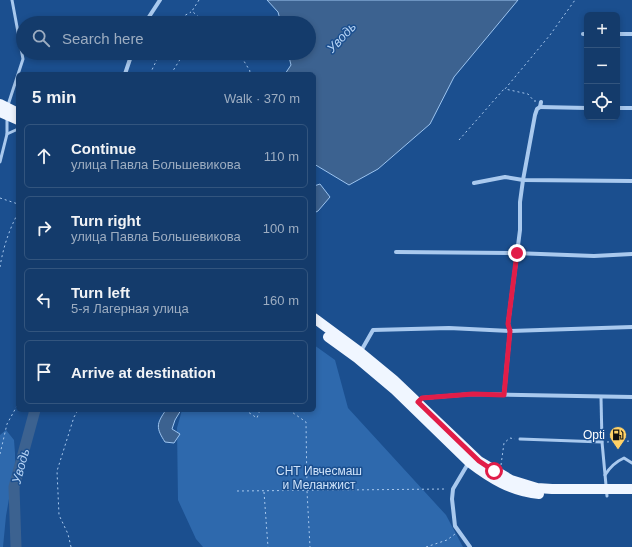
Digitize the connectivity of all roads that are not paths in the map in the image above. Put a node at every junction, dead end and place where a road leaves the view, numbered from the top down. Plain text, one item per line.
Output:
1 (12, 0) edge
2 (160, 0) edge
3 (150, 16) edge
4 (16, 22) edge
5 (620, 34) edge
6 (632, 34) edge
7 (23, 60) edge
8 (130, 60) edge
9 (19, 72) edge
10 (126, 72) edge
11 (16, 80) edge
12 (541, 102) road end
13 (540, 107) junction
14 (584, 108) edge
15 (620, 108) edge
16 (632, 108) edge
17 (3, 109) edge
18 (16, 112) edge
19 (16, 119) edge
20 (16, 129) edge
21 (7, 134) junction
22 (0, 162) edge
23 (523, 180) junction
24 (632, 182) edge
25 (474, 183) dead end
26 (396, 252) dead end
27 (517, 253) junction
28 (632, 254) edge
29 (316, 320) edge
30 (632, 327) edge
31 (316, 328) edge
32 (510, 331) junction
33 (358, 355) junction
34 (504, 395) junction
35 (601, 397) junction
36 (632, 397) edge
37 (418, 402) junction
38 (520, 439) road end
39 (602, 442) junction
40 (469, 462) junction
41 (632, 463) edge
42 (605, 476) junction
43 (632, 490) edge
44 (607, 493) junction
45 (632, 496) edge
46 (470, 547) edge

1 - 4 lane
2 - 3 street
5 - 6 street
7 - 9 lane
8 - 10 street
11 - 17 lane
12 - 13 street
13 - 14 street
13 - 23 street
15 - 16 street
17 - 18 main road
17 - 19 main road
17 - 21 lane
20 - 21 lane
21 - 22 lane
23 - 24 street
23 - 25 street
23 - 27 street
26 - 27 street
27 - 28 street
27 - 32 street
29 - 33 main road
30 - 32 street
31 - 33 main road
32 - 33 street
32 - 34 street
33 - 37 main road
33 - 40 main road
34 - 35 street
34 - 37 street
35 - 36 street
35 - 39 lane
37 - 44 main road
38 - 39 lane
39 - 42 lane
40 - 44 main road
40 - 46 street
41 - 42 lane
42 - 44 lane
43 - 44 main road
44 - 45 main road

